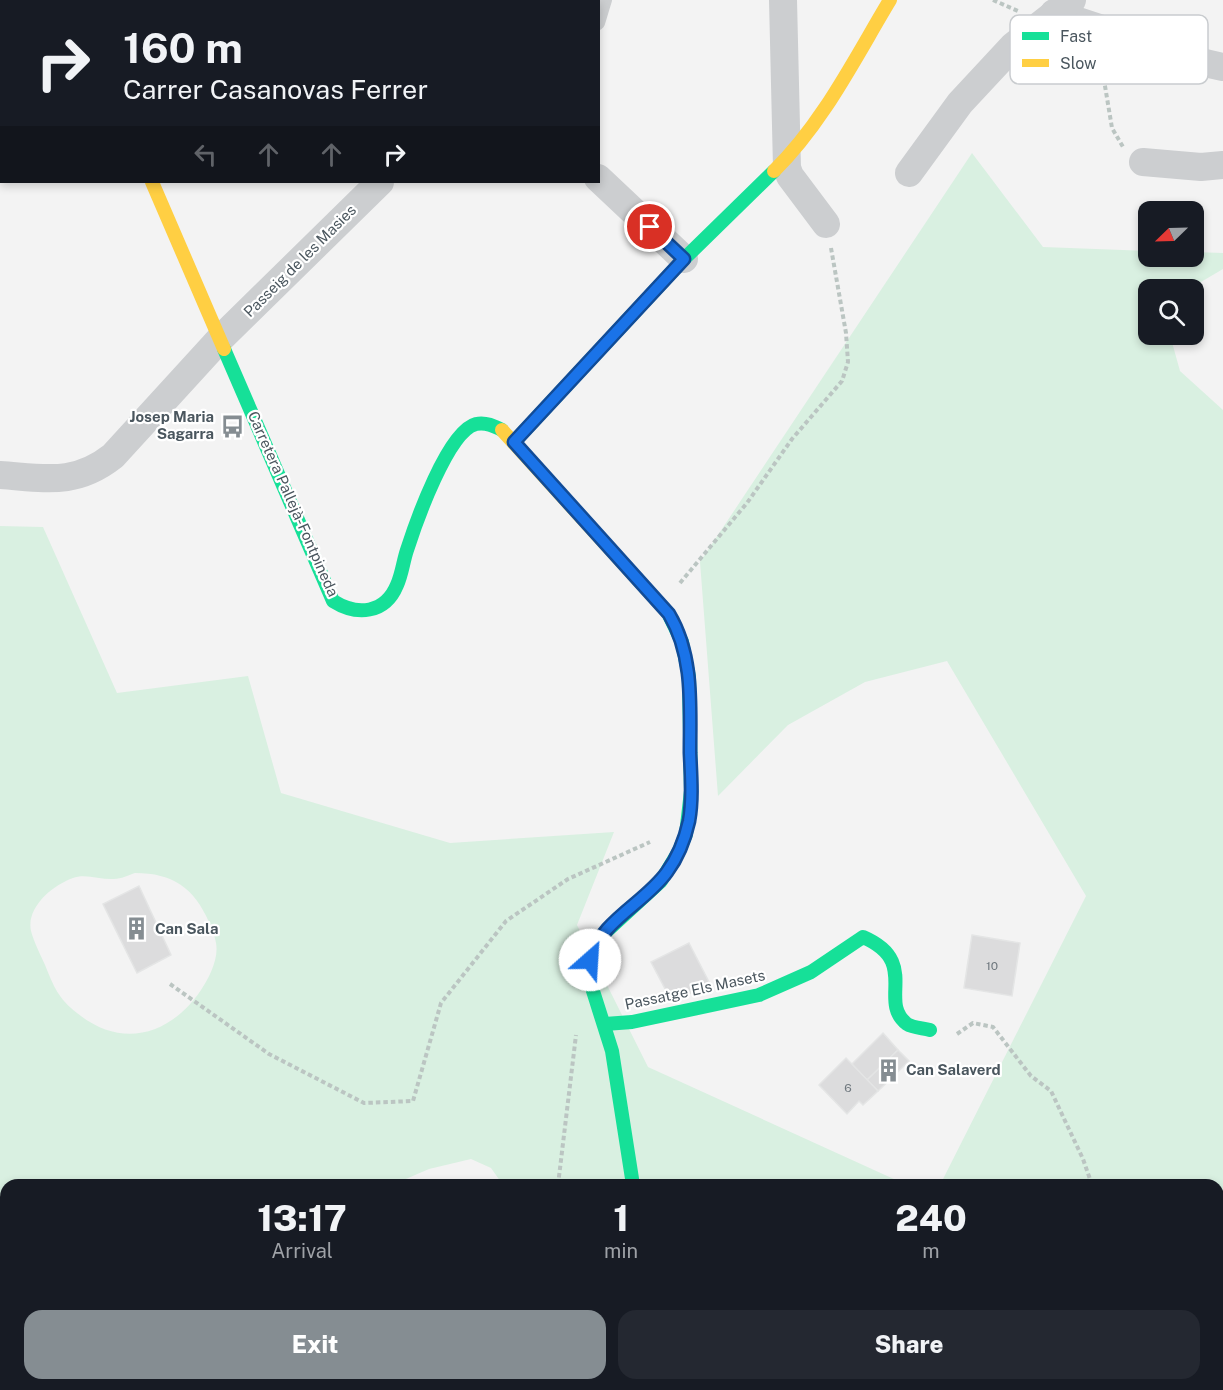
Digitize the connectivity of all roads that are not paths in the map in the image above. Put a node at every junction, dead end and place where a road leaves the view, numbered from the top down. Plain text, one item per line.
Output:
1 (605, 0) edge
2 (783, 0) edge
3 (890, 0) edge
4 (1063, 7) edge
5 (1076, 15) edge
6 (600, 16) edge
7 (1010, 48) edge
8 (1208, 64) edge
9 (1223, 67) edge
10 (786, 159) junction
11 (1143, 162) road end
12 (1223, 165) edge
13 (909, 173) dead end
14 (600, 180) edge
15 (152, 183) edge
16 (379, 183) edge
17 (826, 224) road end
18 (684, 259) junction
19 (219, 340) junction
20 (514, 442) junction
21 (0, 476) edge
22 (605, 1024) junction
23 (930, 1030) road end
24 (632, 1179) edge

1 - 6 lane
2 - 10 street
3 - 10 street
4 - 5 street
7 - 13 street
8 - 9 street
10 - 17 street
10 - 18 street
11 - 12 street
14 - 18 street
15 - 19 street
16 - 19 street, Passeig de les Masies
18 - 20 street
19 - 20 street, Carretera Pallejà-Fontpineda
19 - 21 street, Passeig de les Masies
20 - 22 street, Carretera Pallejà-Fontpineda
22 - 23 street, Passatge Els Masets
22 - 24 street, Carretera Pallejà-Fontpineda

